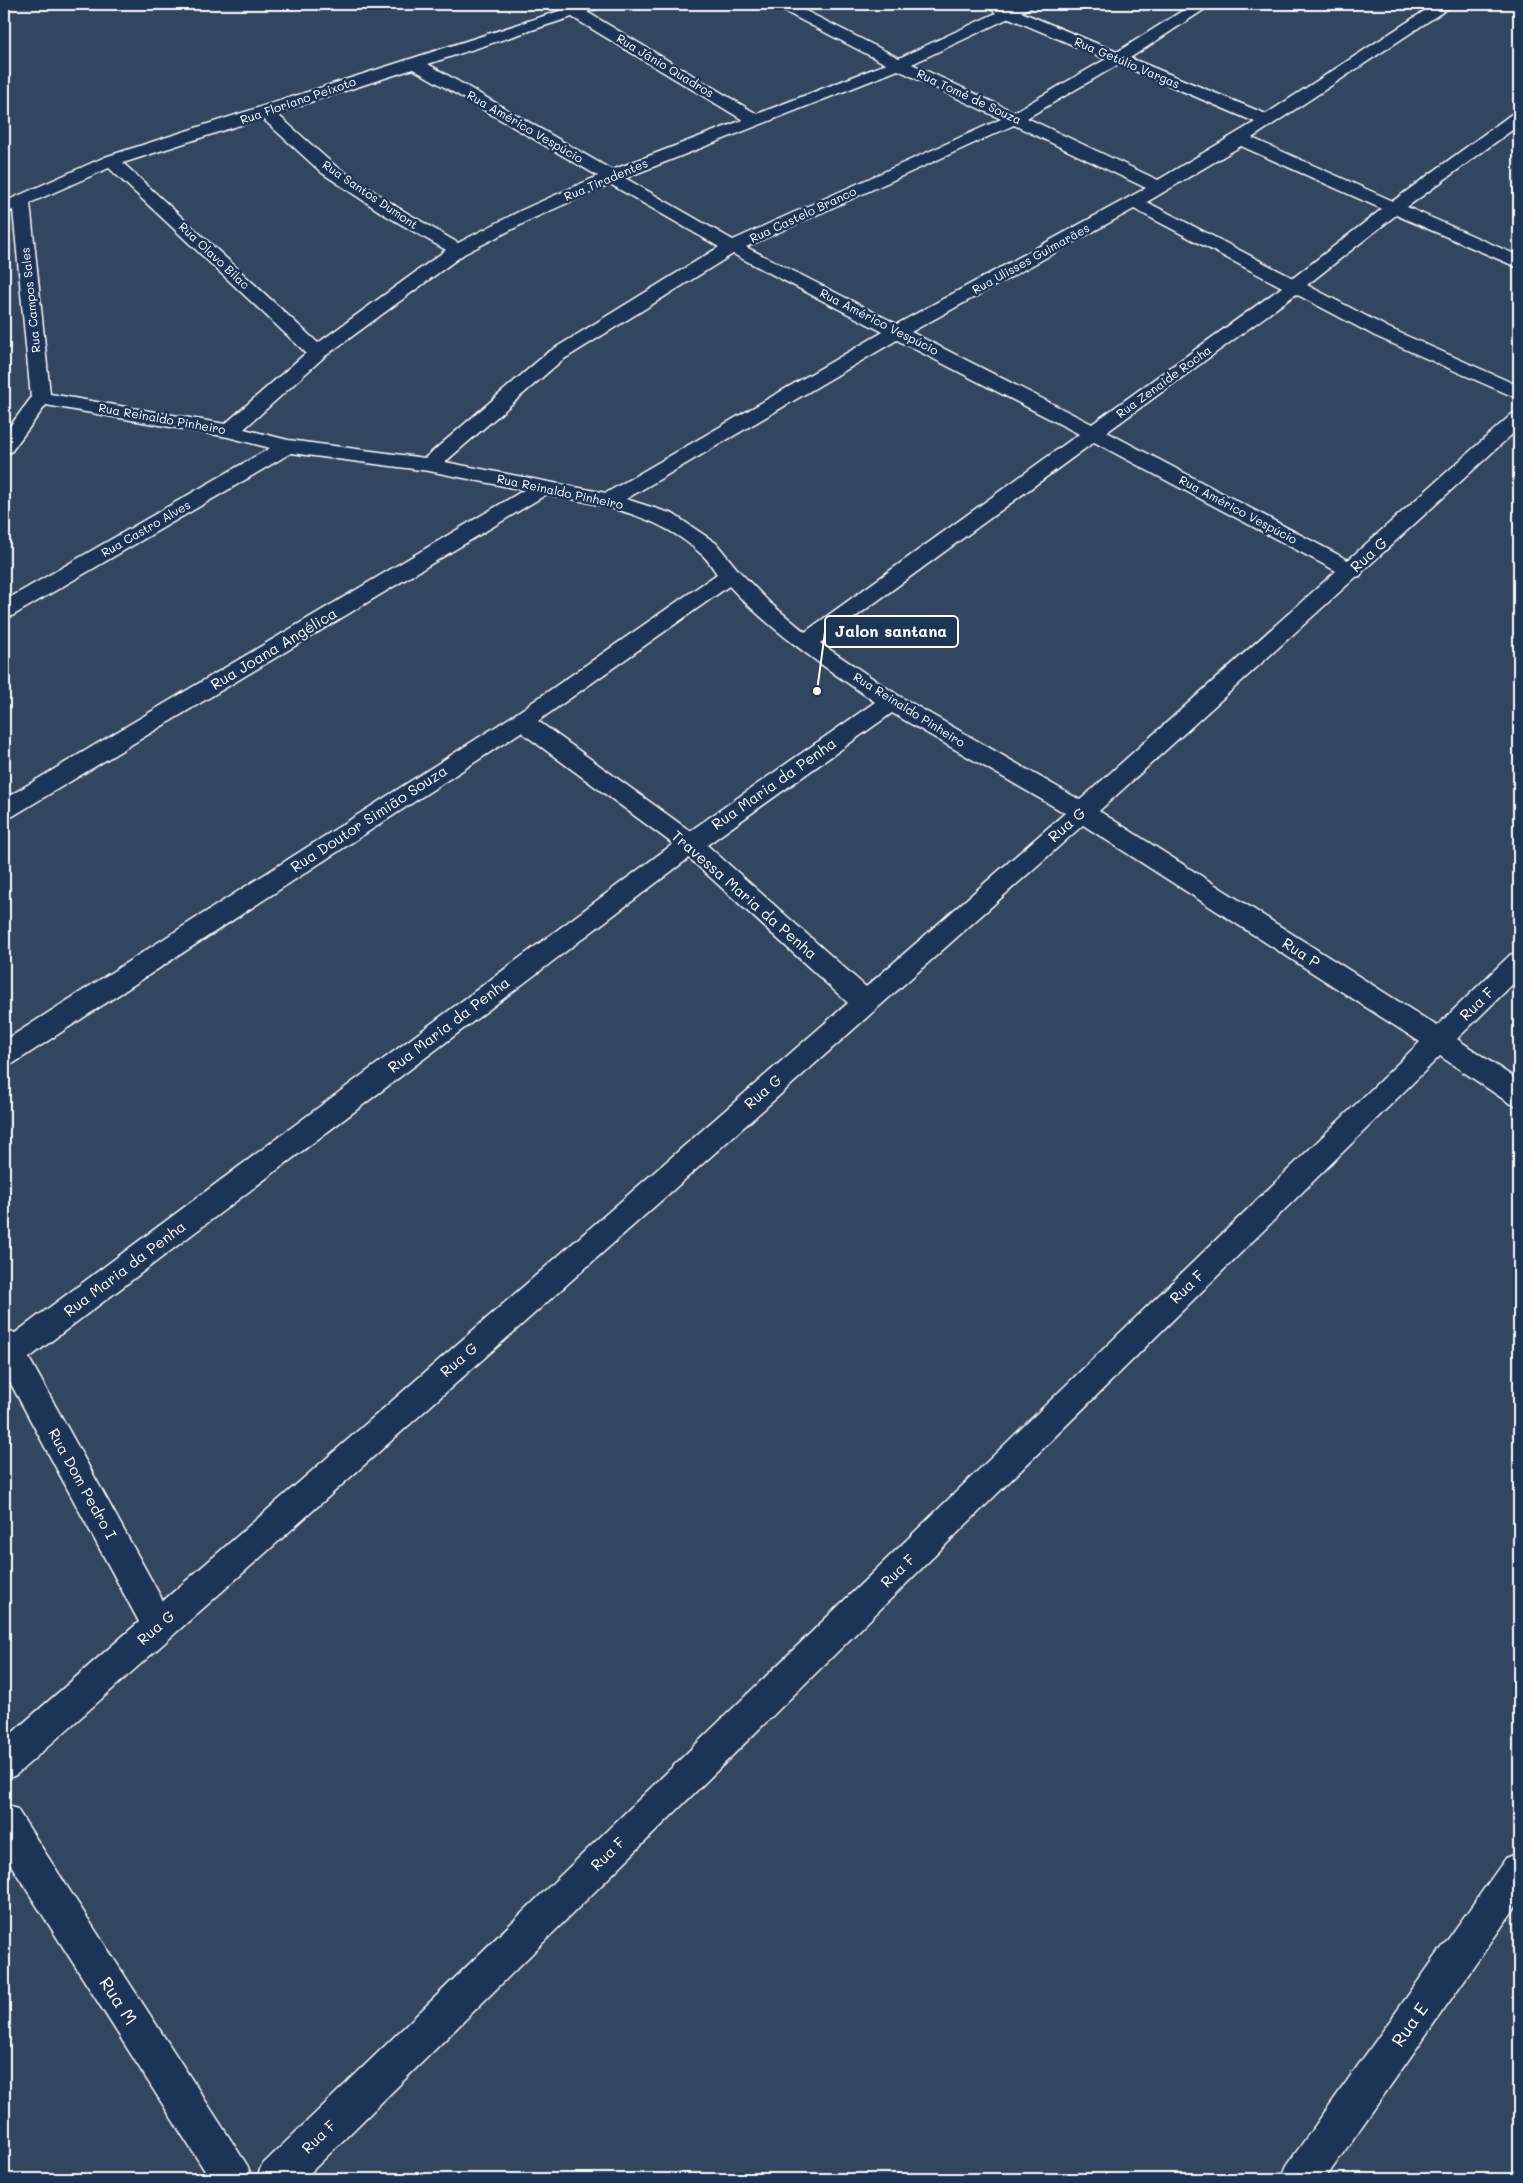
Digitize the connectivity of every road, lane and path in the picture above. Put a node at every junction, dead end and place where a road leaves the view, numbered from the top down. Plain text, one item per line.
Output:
1 (596, 4) edge
2 (781, 4) edge
3 (988, 4) edge
4 (1026, 4) edge
5 (1203, 4) edge
6 (1445, 4) edge
7 (574, 11) junction
8 (1009, 13) junction
9 (1117, 59) junction
10 (413, 62) junction
11 (899, 64) junction
12 (265, 112) junction
13 (1519, 117) edge
14 (1014, 119) junction
15 (755, 120) junction
16 (1266, 120) junction
17 (1240, 139) junction
18 (111, 160) junction
19 (611, 177) junction
20 (1158, 187) junction
21 (1134, 202) junction
22 (12, 205) edge
23 (1394, 208) junction
24 (732, 247) junction
25 (458, 250) junction
26 (1519, 263) edge
27 (1295, 286) junction
28 (897, 332) junction
29 (317, 353) junction
30 (1519, 393) edge
31 (41, 398) junction
32 (1519, 418) edge
33 (229, 431) junction
34 (1093, 433) junction
35 (288, 446) junction
36 (4, 448) edge
37 (429, 465) junction
38 (544, 487) junction
39 (609, 500) junction
40 (1352, 571) junction
41 (730, 575) junction
42 (4, 611) edge
43 (805, 643) junction
44 (891, 702) junction
45 (522, 720) junction
46 (4, 810) edge
47 (1082, 812) junction
48 (690, 844) junction
49 (1519, 962) edge
50 (865, 1002) junction
51 (1439, 1041) junction
52 (4, 1054) edge
53 (1519, 1095) edge
54 (8, 1348) edge
55 (159, 1626) junction
56 (4, 1763) edge
57 (4, 1822) edge
58 (1519, 1871) edge
59 (233, 2179) edge
60 (276, 2179) edge
61 (1302, 2179) edge

1 - 7 street, Rua Floriano Peixoto
2 - 11 street, Rua Tomé de Souza
3 - 8 street, Rua Getúlio Vargas
4 - 8 street, Rua Tiradentes
5 - 9 street, Rua Castelo Branco
6 - 16 street, Rua Ulisses Guimarães
7 - 10 street, Rua Floriano Peixoto
7 - 15 street, Rua Jânio Quadros
8 - 9 street, Rua Getúlio Vargas
8 - 11 street, Rua Tiradentes
9 - 14 street, Rua Castelo Branco
9 - 16 street, Rua Getúlio Vargas
10 - 12 street, Rua Floriano Peixoto
10 - 19 street, Rua Américo Vespúcio
11 - 14 street, Rua Tomé de Souza
11 - 15 street, Rua Tiradentes
12 - 18 street, Rua Floriano Peixoto
12 - 25 street, Rua Santos Dumont
13 - 23 street, Rua Zenaide Rocha
14 - 20 street, Rua Tomé de Souza
14 - 24 street, Rua Castelo Branco
15 - 19 street, Rua Tiradentes
16 - 17 street, Rua Ulisses Guimarães
17 - 20 street, Rua Ulisses Guimarães
17 - 23 street
18 - 22 street, Rua Floriano Peixoto
18 - 29 street, Rua Olavo Bilac
19 - 24 street, Rua Américo Vespúcio
19 - 25 street, Rua Tiradentes
20 - 21 street, Rua Ulisses Guimarães
21 - 27 street
21 - 28 street, Rua Ulisses Guimarães
22 - 31 street, Rua Campos Sales
23 - 26 street
23 - 27 street, Rua Zenaide Rocha
24 - 28 street, Rua Américo Vespúcio
24 - 37 street, Rua Castelo Branco
25 - 29 street, Rua Tiradentes
27 - 30 street
27 - 34 street, Rua Zenaide Rocha
28 - 34 street, Rua Américo Vespúcio
28 - 39 street, Rua Ulisses Guimarães
29 - 33 street, Rua Tiradentes
31 - 33 street, Rua Reinaldo Pinheiro
31 - 36 street
32 - 40 street, Rua G
33 - 35 street, Rua Reinaldo Pinheiro
34 - 40 street, Rua Américo Vespúcio
34 - 43 street, Rua Zenaide Rocha
35 - 37 street, Rua Reinaldo Pinheiro
35 - 42 street, Rua Castro Alves
37 - 38 street, Rua Reinaldo Pinheiro
38 - 39 street, Rua Reinaldo Pinheiro
38 - 46 street, Rua Joana Angélica
39 - 41 street, Rua Reinaldo Pinheiro
40 - 47 street, Rua G
41 - 43 street, Rua Reinaldo Pinheiro
41 - 45 street, Rua Doutor Simião Souza
43 - 44 street, Rua Reinaldo Pinheiro
44 - 47 street, Rua Reinaldo Pinheiro
44 - 48 street, Rua Maria da Penha
45 - 48 street, Travessa Maria da Penha
45 - 52 street, Rua Doutor Simião Souza
47 - 50 street, Rua G
47 - 51 street, Rua P
48 - 50 street, Travessa Maria da Penha
48 - 54 street, Rua Maria da Penha
49 - 51 street, Rua F
50 - 55 street, Rua G
51 - 53 street, Rua P
51 - 60 street, Rua F
54 - 55 street, Rua Dom Pedro I
55 - 56 street, Rua G
57 - 59 street, Rua M
58 - 61 street, Rua E

